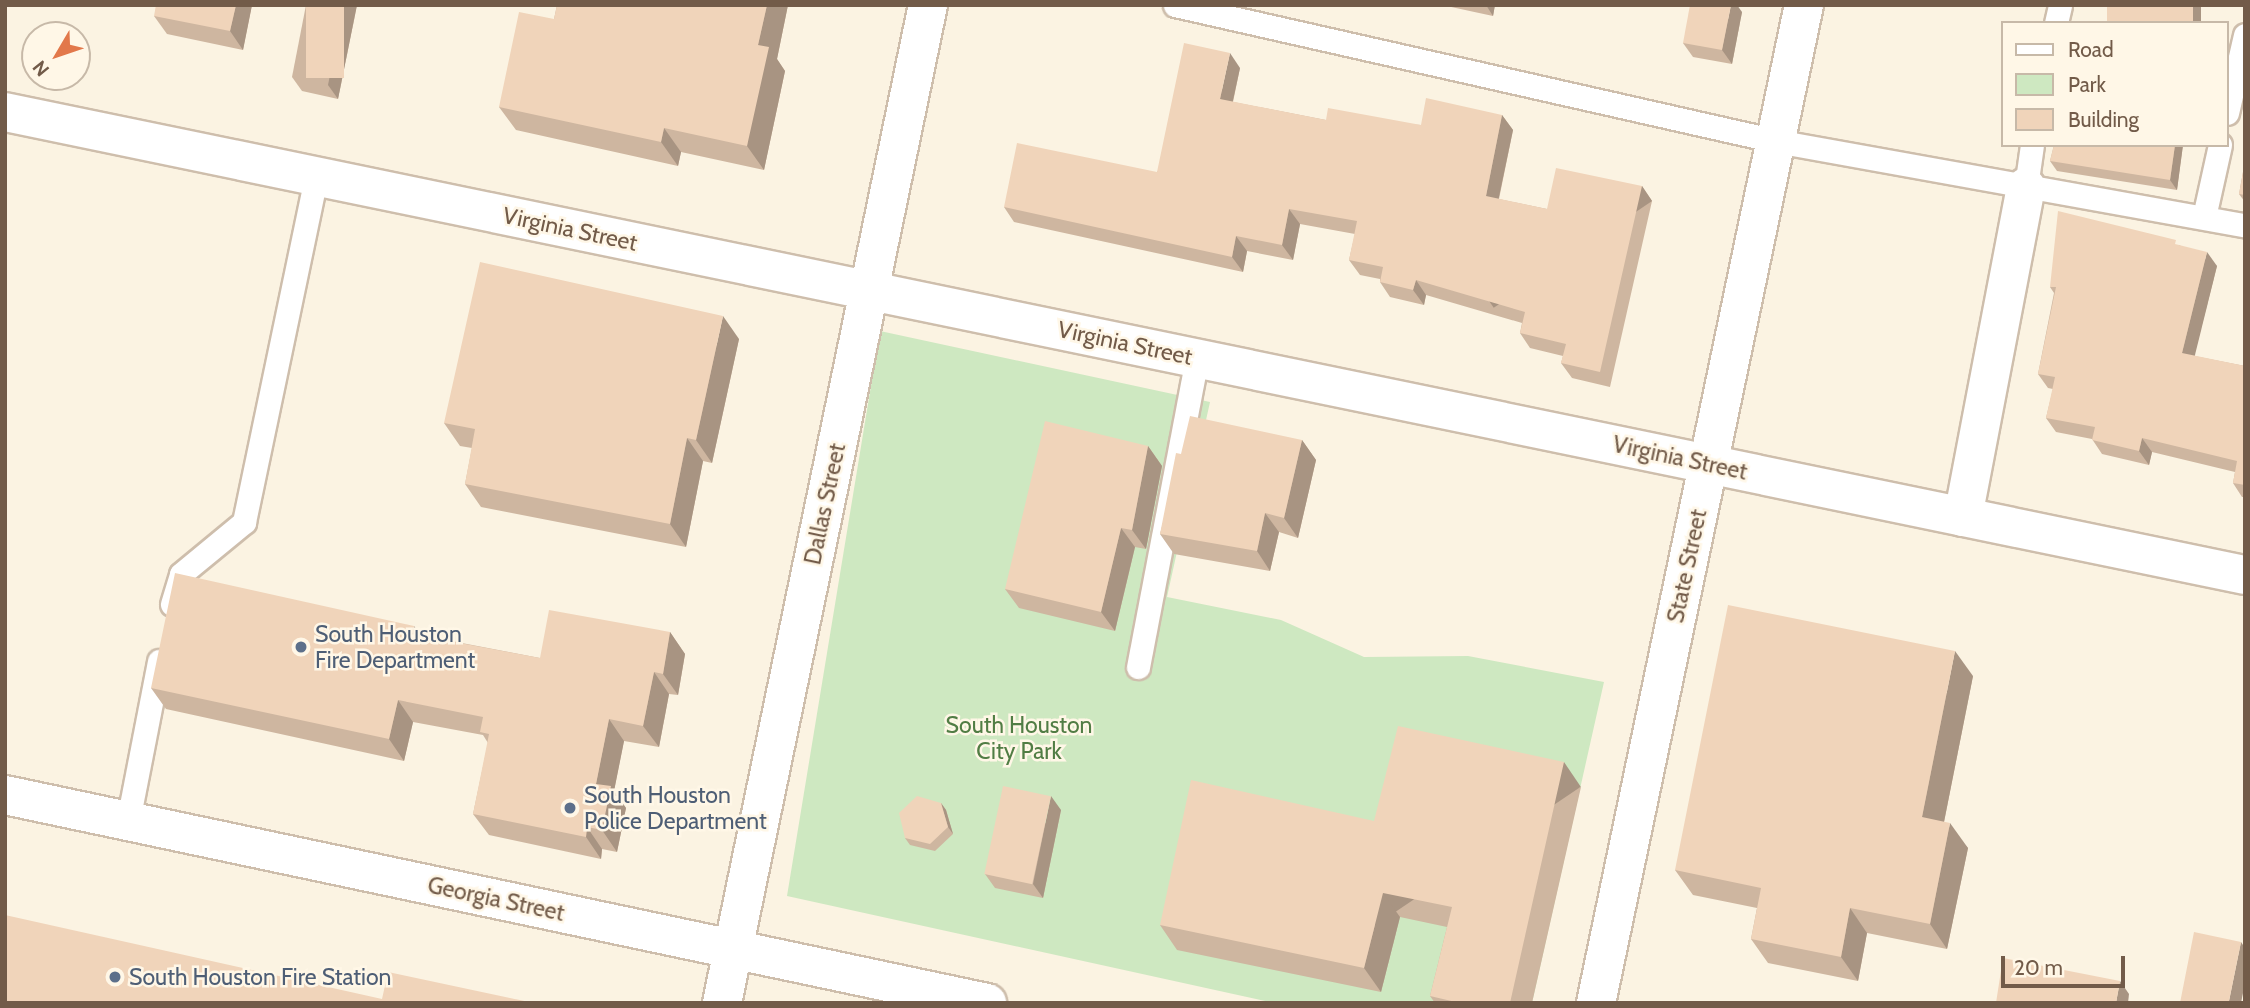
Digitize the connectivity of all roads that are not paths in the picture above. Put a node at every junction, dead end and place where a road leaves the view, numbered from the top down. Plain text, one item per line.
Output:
1 (928, 5) edge
2 (1175, 5) edge
3 (1804, 5) edge
4 (2245, 35) edge
5 (2229, 104) edge
6 (5, 112) edge
7 (1776, 141) junction
8 (2032, 147) edge
9 (2220, 147) edge
10 (316, 176) junction
11 (2026, 187) junction
12 (2204, 217) junction
13 (2245, 225) edge
14 (869, 290) junction
15 (1197, 358) junction
16 (1708, 464) junction
17 (1963, 517) junction
18 (2245, 575) edge
19 (1138, 667) dead end
20 (5, 795) edge
21 (128, 821) junction
22 (733, 949) junction
23 (722, 1003) edge
24 (987, 1003) edge
25 (1596, 1003) edge

1 - 14 street, Dallas Street
2 - 7 lane
3 - 7 street, State Street
4 - 5 lane
6 - 10 street, Virginia Street
7 - 11 lane
7 - 16 street, State Street
8 - 11 lane
9 - 12 lane
10 - 14 street, Virginia Street
10 - 21 lane
11 - 12 lane
11 - 17 street
12 - 13 lane
14 - 15 street, Virginia Street
14 - 22 street, Dallas Street
15 - 16 street, Virginia Street
15 - 19 lane
16 - 17 street, Virginia Street
16 - 25 street, State Street
17 - 18 street, Virginia Street
20 - 21 street, Georgia Street
21 - 22 street, Georgia Street
22 - 23 street, Dallas Street
22 - 24 street, Georgia Street

